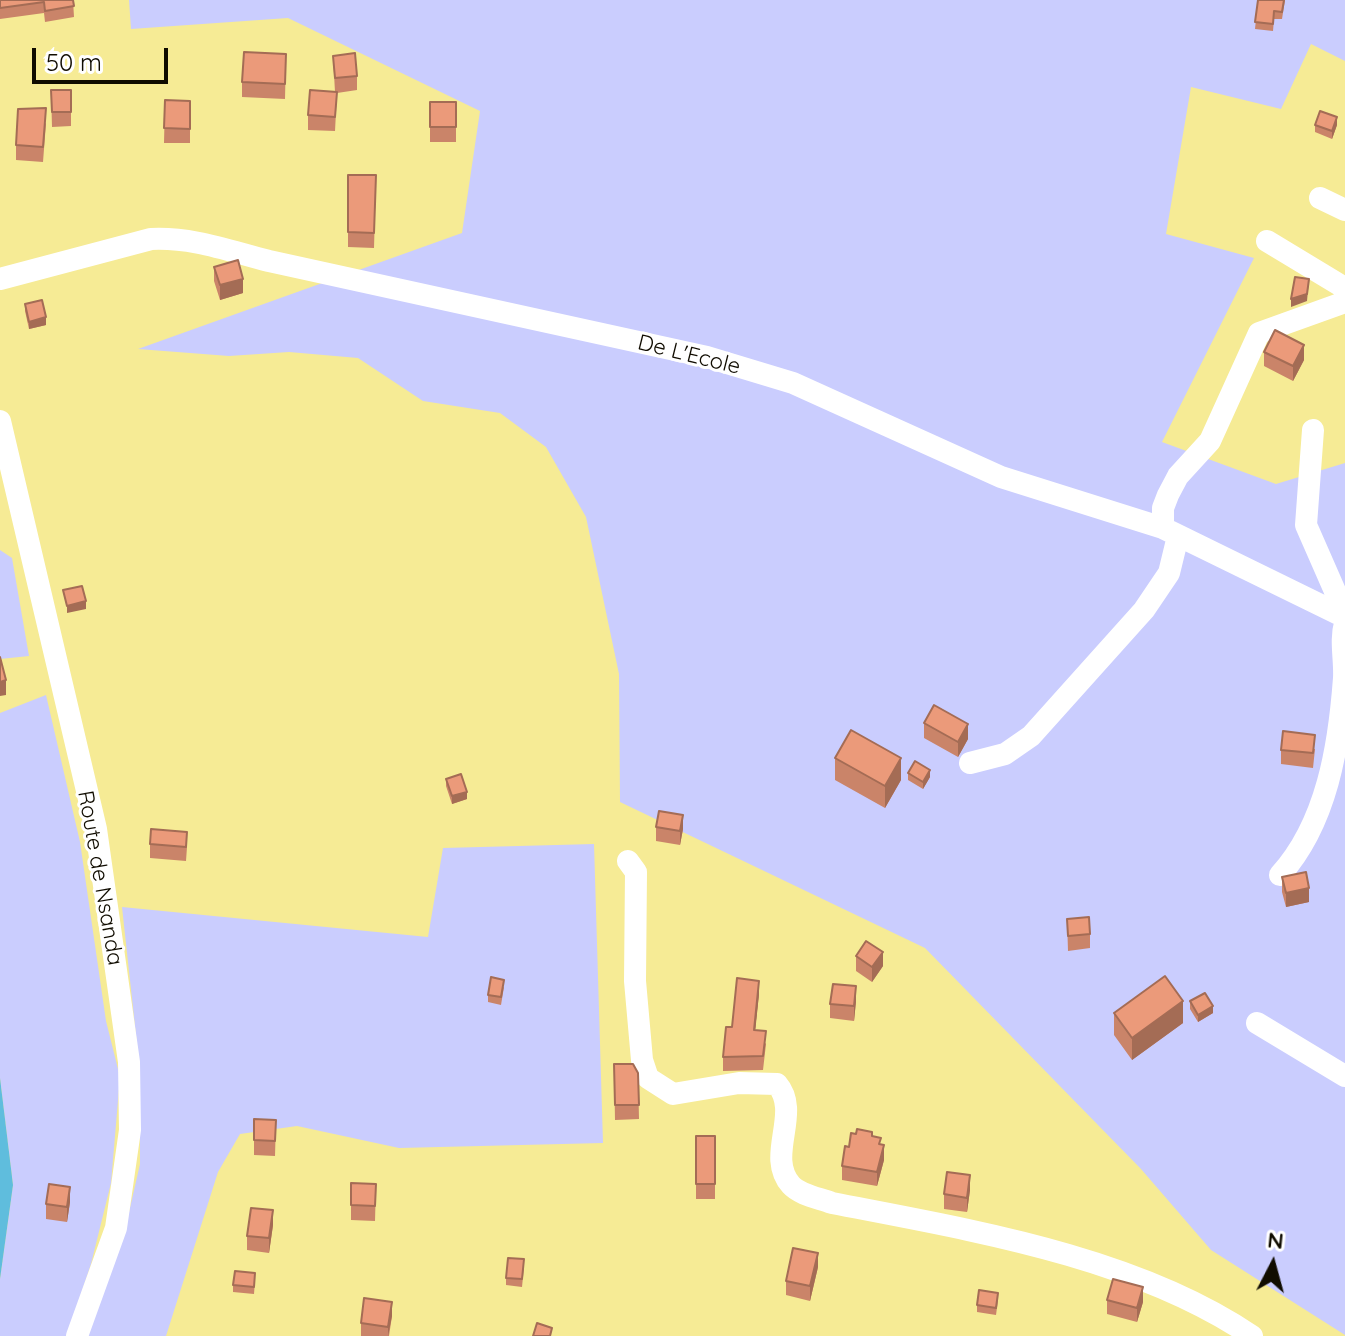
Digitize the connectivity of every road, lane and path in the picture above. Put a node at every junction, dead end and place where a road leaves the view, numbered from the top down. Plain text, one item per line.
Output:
1 (1320, 198) dead end
2 (1345, 210) edge
3 (1267, 241) dead end
4 (0, 279) edge
5 (1345, 288) edge
6 (1345, 302) edge
7 (0, 421) edge
8 (1313, 430) dead end
9 (1170, 532) junction
10 (1345, 615) edge
11 (1345, 623) edge
12 (970, 763) dead end
13 (628, 861) dead end
14 (1280, 875) edge
15 (1257, 1023) dead end
16 (1345, 1076) edge
17 (77, 1336) edge
18 (1252, 1336) edge

1 - 2 street
3 - 5 street
4 - 9 street, De L'Ecole
6 - 9 street
7 - 17 street, Route de Nsanda
8 - 10 street
9 - 10 street, De L'Ecole
9 - 12 street
11 - 14 street
13 - 18 street
15 - 16 street

